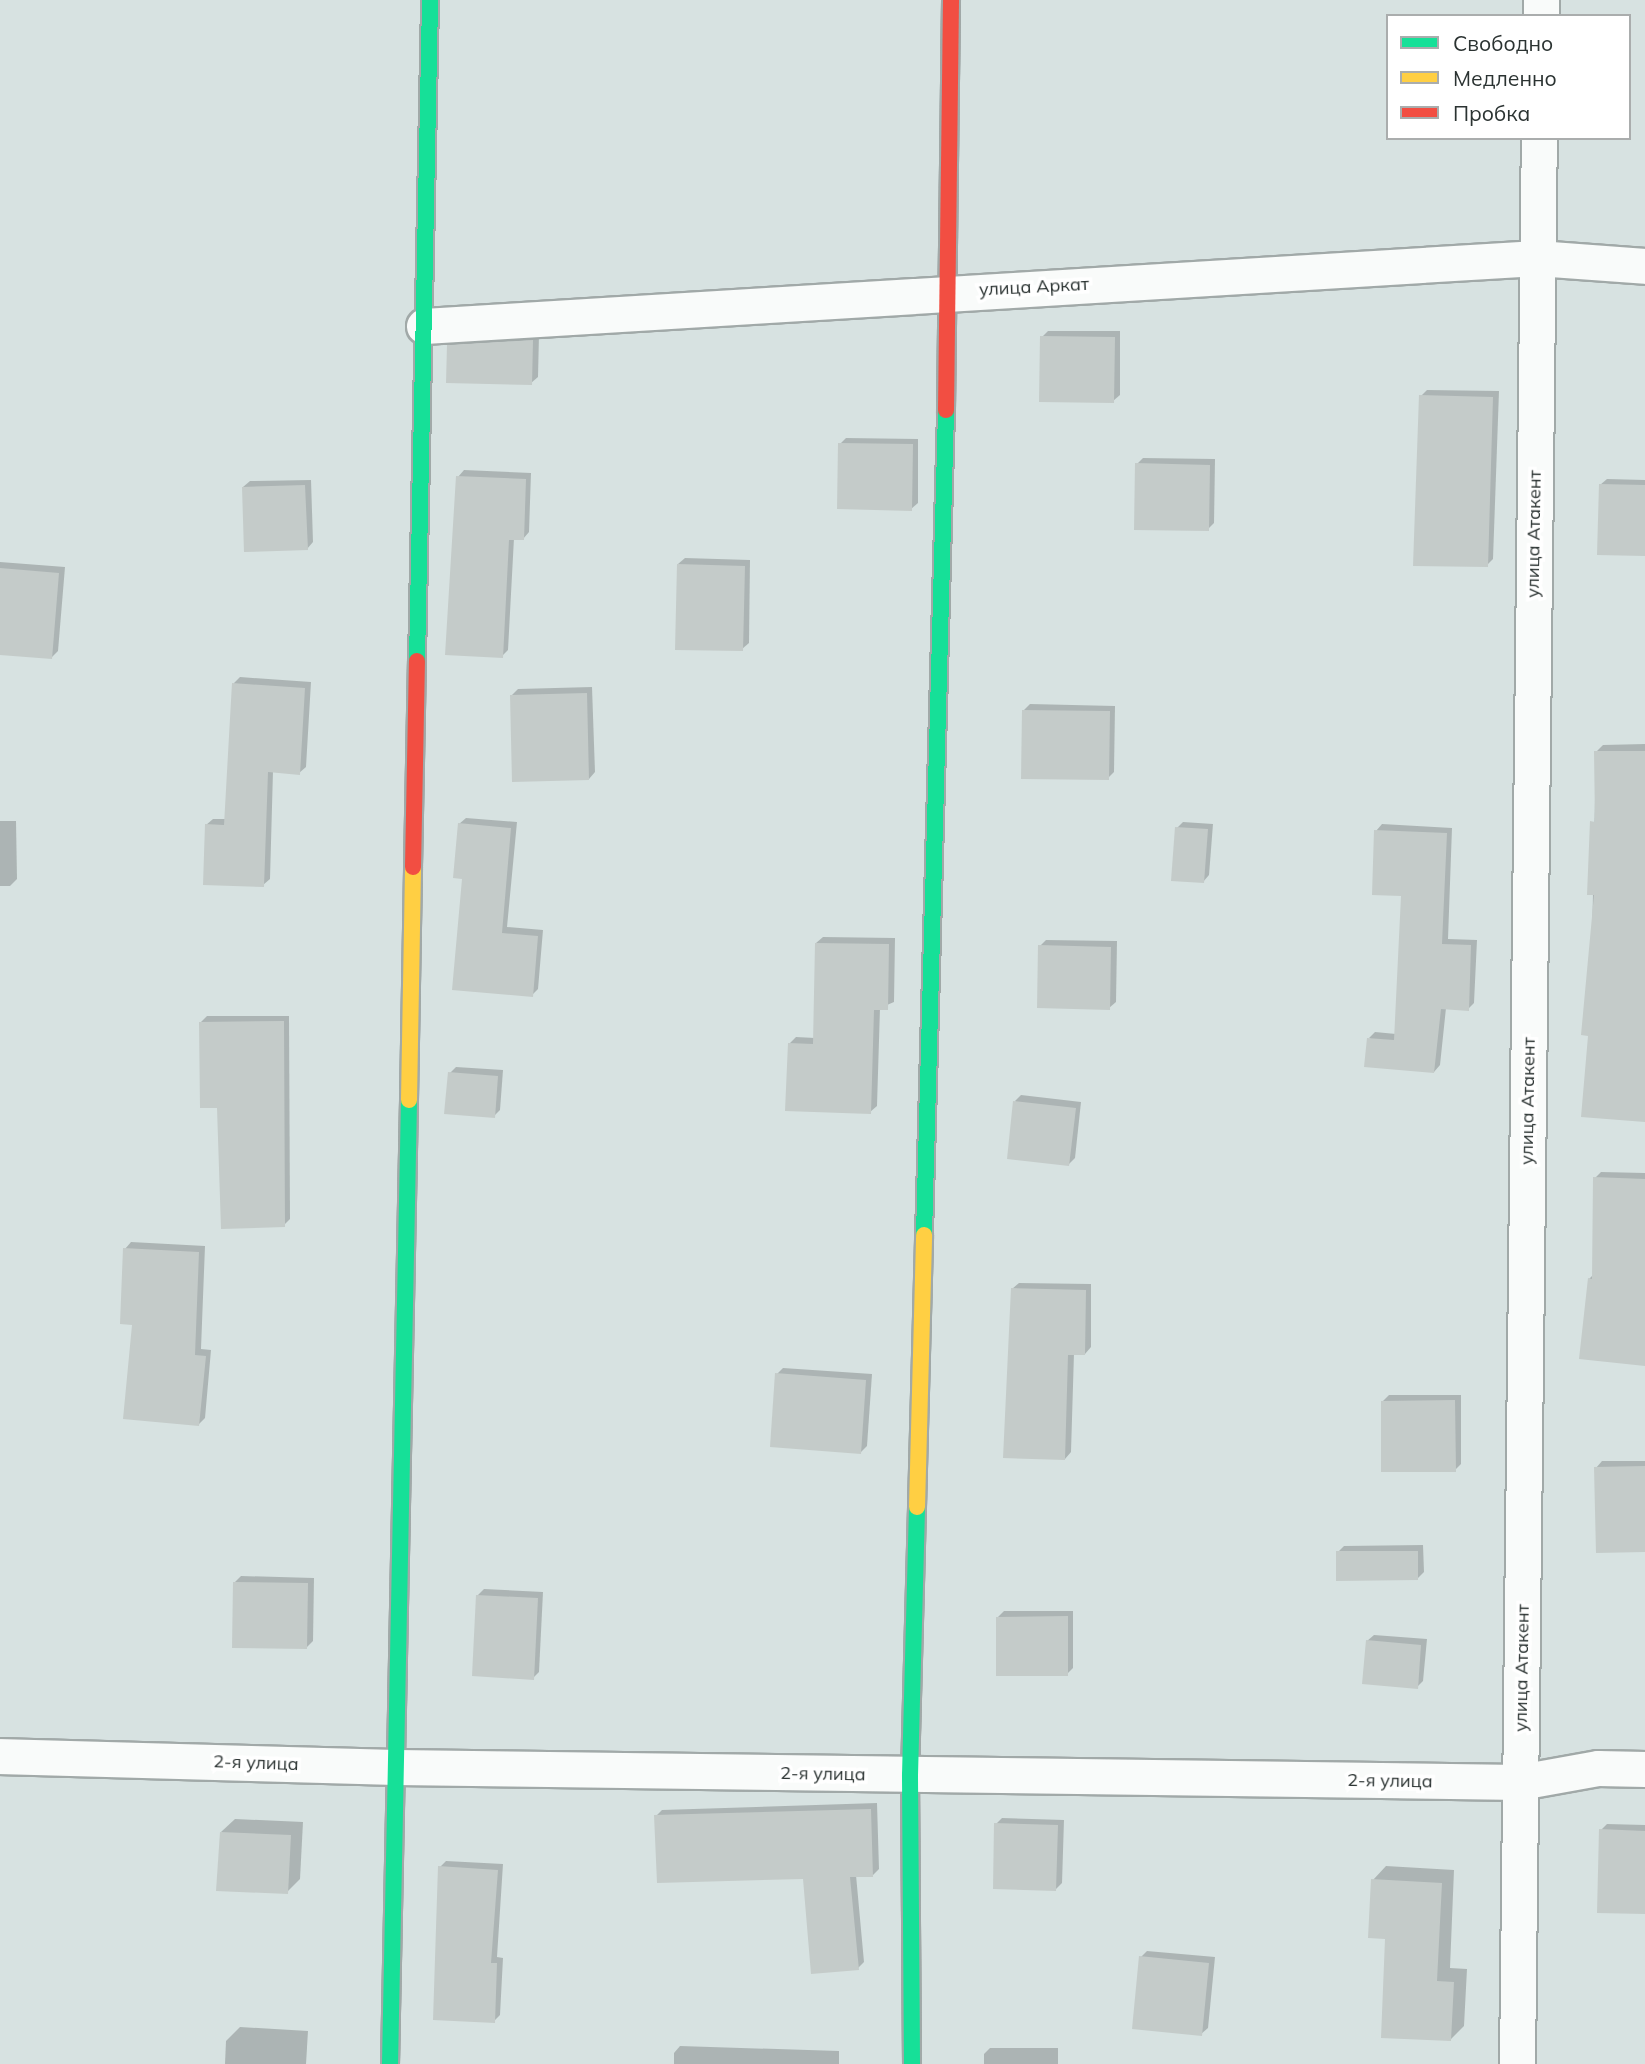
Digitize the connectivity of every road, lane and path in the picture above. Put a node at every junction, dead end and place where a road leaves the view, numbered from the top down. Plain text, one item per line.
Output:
1 (430, 0) edge
2 (951, 0) edge
3 (1539, 140) edge
4 (1537, 258) junction
5 (1645, 266) edge
6 (949, 292) junction
7 (424, 326) junction
8 (0, 1756) edge
9 (397, 1768) junction
10 (1645, 1769) edge
11 (910, 1775) junction
12 (1520, 1782) junction
13 (390, 2064) edge
14 (912, 2064) edge
15 (1517, 2064) edge

1 - 7 street
2 - 6 street
3 - 4 street, улица Атакент
4 - 5 street, улица Аркат
4 - 6 street, улица Аркат
4 - 12 street, улица Атакент
6 - 7 street, улица Аркат
6 - 11 street
7 - 9 street
8 - 9 street, 2-я улица
9 - 11 street, 2-я улица
9 - 13 street
10 - 12 street, 2-я улица
11 - 12 street, 2-я улица
11 - 14 street
12 - 15 street, улица Атакент

